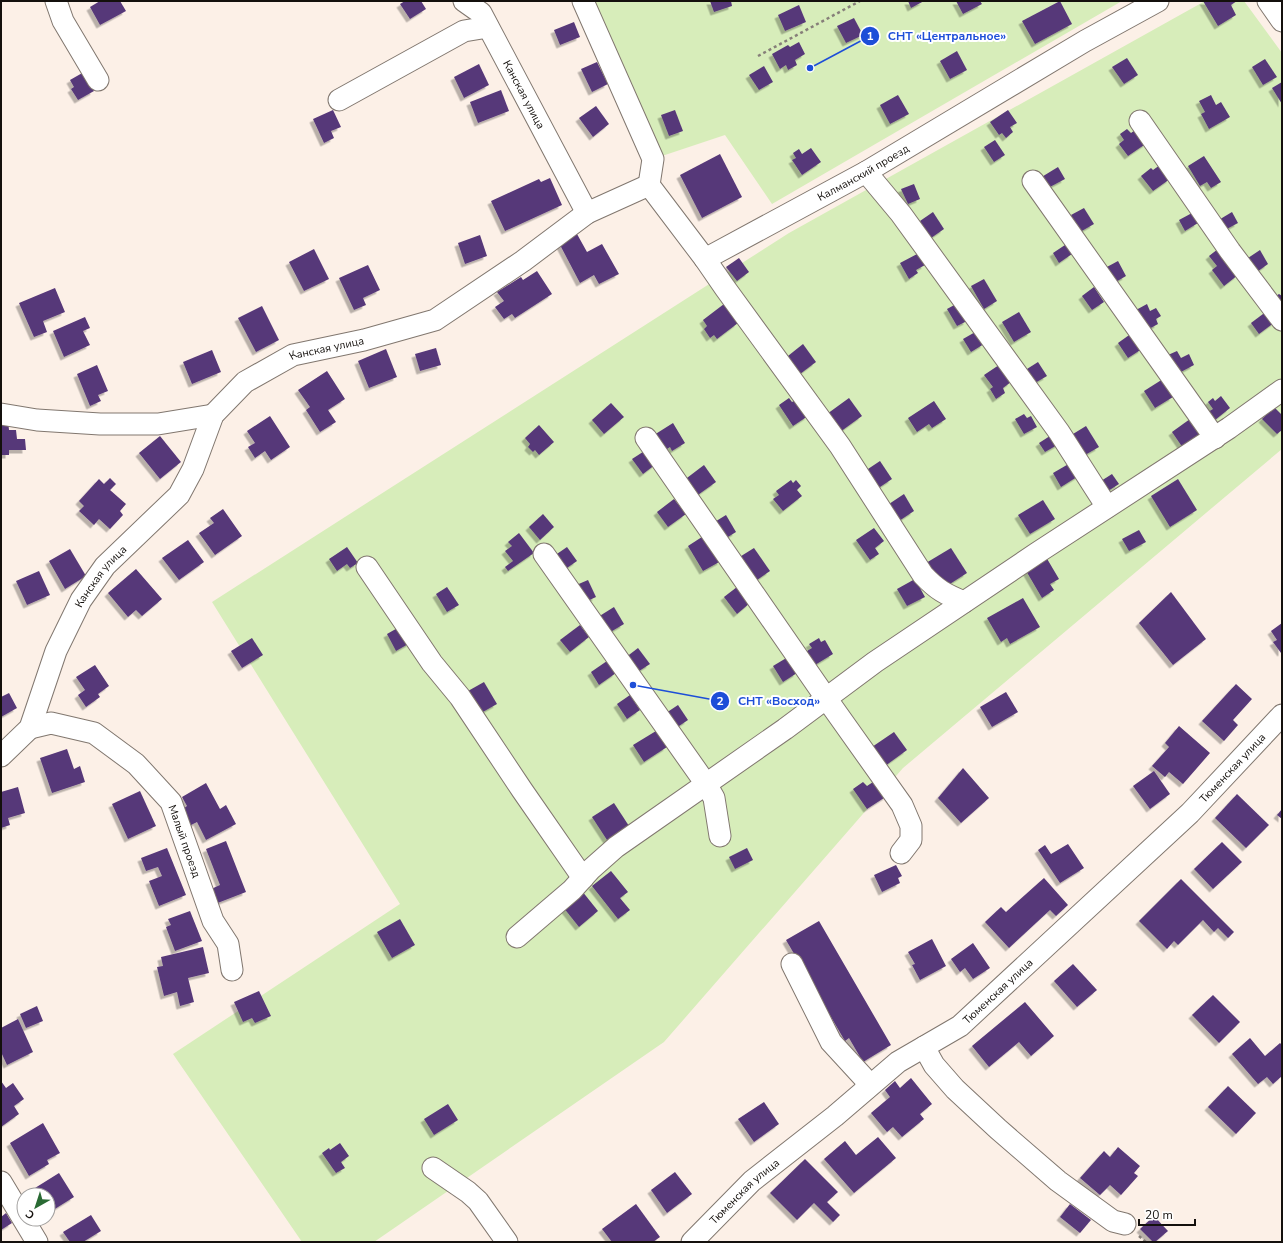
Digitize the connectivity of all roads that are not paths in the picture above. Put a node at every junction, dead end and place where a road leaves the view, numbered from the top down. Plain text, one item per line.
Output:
1 (56, 1) edge
2 (464, 1) edge
3 (583, 1) edge
4 (1158, 1) edge
5 (1268, 1) edge
6 (1282, 21) edge
7 (488, 27) junction
8 (98, 80) dead end
9 (338, 100) dead end
10 (1140, 121) dead end
11 (866, 172) junction
12 (1033, 181) dead end
13 (648, 185) junction
14 (587, 214) junction
15 (705, 259) junction
16 (1282, 320) edge
17 (1282, 390) edge
18 (1, 414) edge
19 (213, 415) junction
20 (646, 438) dead end
21 (1215, 438) junction
22 (1107, 507) junction
23 (544, 554) dead end
24 (367, 568) dead end
25 (964, 602) junction
26 (826, 698) junction
27 (1282, 715) edge
28 (30, 728) junction
29 (1, 756) edge
30 (706, 784) junction
31 (720, 836) dead end
32 (901, 853) dead end
33 (583, 878) junction
34 (518, 937) dead end
35 (792, 964) dead end
36 (232, 970) dead end
37 (924, 1047) junction
38 (867, 1088) junction
39 (433, 1168) dead end
40 (1, 1182) edge
41 (1125, 1224) dead end
42 (37, 1242) edge
43 (507, 1242) edge
44 (692, 1242) edge

1 - 8 street
2 - 7 street, Канская улица
3 - 13 street
4 - 11 street, Калманский проезд
5 - 6 street
7 - 9 street
7 - 14 street, Канская улица
10 - 16 street
11 - 15 street, Калманский проезд
11 - 22 street
12 - 21 street
13 - 14 street
13 - 15 street
14 - 19 street, Канская улица
15 - 25 street
17 - 21 street
18 - 19 street
19 - 28 street, Канская улица
20 - 26 street
21 - 22 street
22 - 25 street
23 - 30 street
24 - 33 street
25 - 26 street
26 - 30 street
26 - 32 street
27 - 37 street, Тюменская улица
28 - 29 street, Канская улица
28 - 36 street, Малый проезд
30 - 31 street
30 - 33 street
33 - 34 street
35 - 38 street
37 - 38 street, Тюменская улица
37 - 41 street
38 - 44 street, Тюменская улица
39 - 43 street
40 - 42 street

